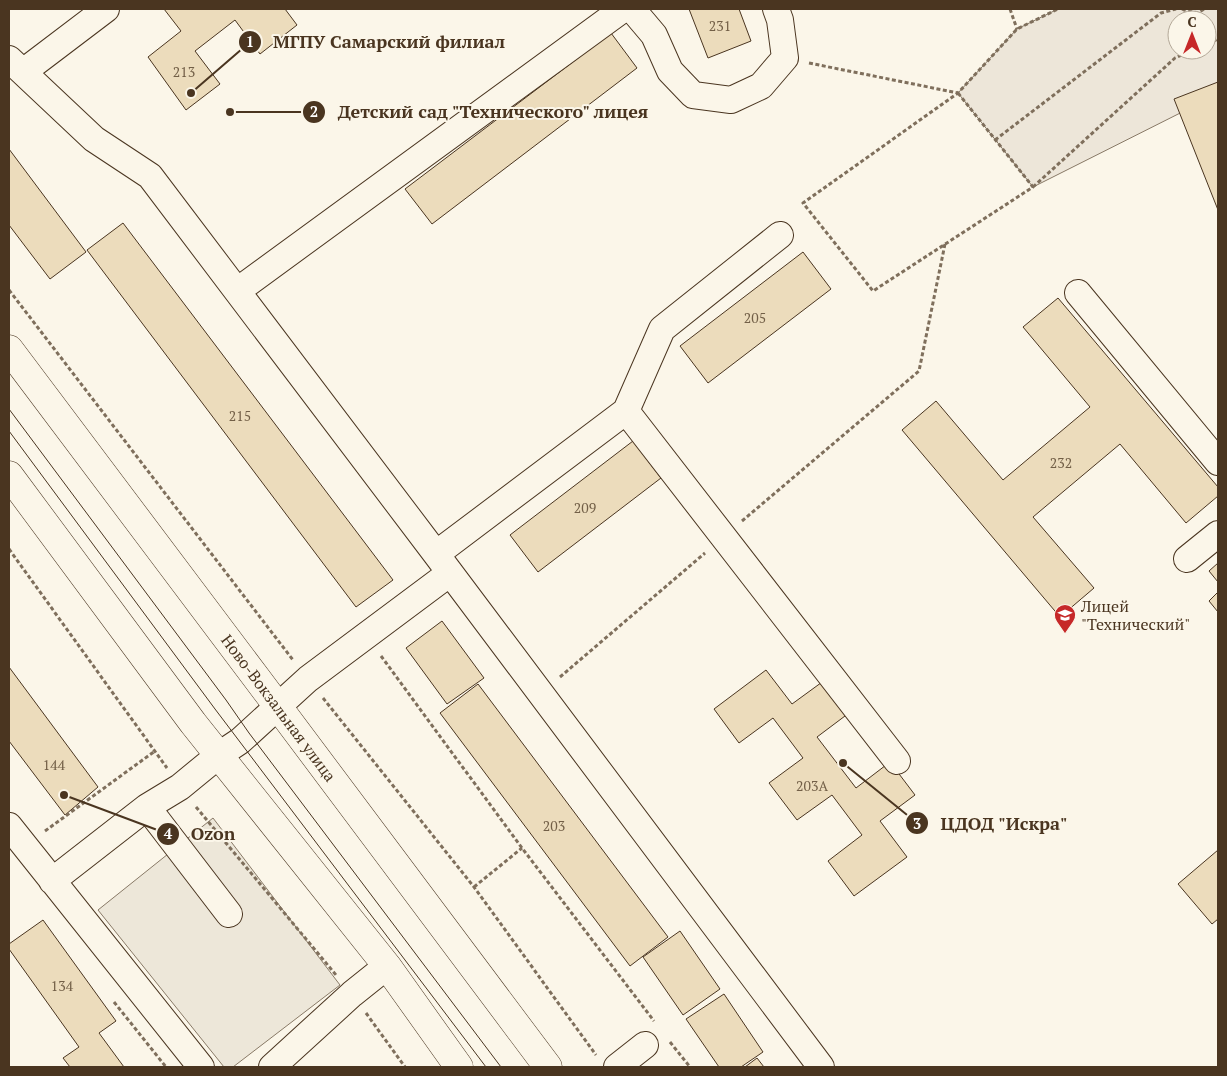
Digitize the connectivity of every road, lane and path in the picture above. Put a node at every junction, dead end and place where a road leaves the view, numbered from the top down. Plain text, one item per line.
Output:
1 (106, 9) edge
2 (623, 9) edge
3 (632, 9) edge
4 (776, 9) edge
5 (1010, 9) edge
6 (1058, 9) edge
7 (1176, 9) edge
8 (1017, 30) junction
9 (785, 58) junction
10 (1173, 60) edge
11 (16, 66) edge
12 (958, 93) junction
13 (995, 140) junction
14 (1033, 187) junction
15 (780, 235) dead end
16 (946, 244) junction
17 (237, 291) junction
18 (1078, 293) dead end
19 (9, 349) edge
20 (626, 411) junction
21 (1218, 462) edge
22 (9, 475) edge
23 (1218, 534) edge
24 (724, 537) junction
25 (9, 549) edge
26 (1187, 559) dead end
27 (443, 563) junction
28 (366, 636) junction
29 (540, 693) junction
30 (278, 707) junction
31 (156, 751) junction
32 (219, 755) junction
33 (897, 761) dead end
34 (180, 788) junction
35 (147, 807) junction
36 (9, 826) edge
37 (24, 847) junction
38 (522, 848) junction
39 (52, 881) junction
40 (474, 887) dead end
41 (229, 914) dead end
42 (387, 966) junction
43 (352, 994) junction
44 (656, 1036) junction
45 (200, 1067) edge
46 (272, 1067) edge
47 (405, 1067) edge
48 (459, 1067) edge
49 (548, 1067) edge
50 (617, 1067) edge
51 (690, 1067) edge
52 (821, 1067) edge

1 - 11 street
2 - 17 street
3 - 9 street
4 - 9 street
5 - 8 path
6 - 8 path
7 - 13 path
8 - 12 path
9 - 12 path
10 - 14 path
11 - 17 street
12 - 13 path
12 - 16 path
13 - 14 path
14 - 16 path
15 - 20 street
16 - 24 path
17 - 27 street
18 - 21 street
19 - 30 main road, Ново-Вокзальная улица
20 - 24 street
20 - 27 street
22 - 32 main road
23 - 26 street
24 - 29 path
24 - 33 street
25 - 31 path
27 - 28 street
27 - 29 street
28 - 30 street
28 - 38 path
29 - 52 street
30 - 32 street
30 - 49 main road, Ново-Вокзальная улица
31 - 34 path
31 - 37 path
32 - 34 street
32 - 42 main road
34 - 35 street
34 - 43 path
35 - 39 street
35 - 41 street
36 - 37 street
37 - 39 street
38 - 40 path
38 - 44 path
39 - 45 street
42 - 43 street
42 - 48 main road
43 - 46 street
43 - 47 path
44 - 50 street
44 - 51 path

